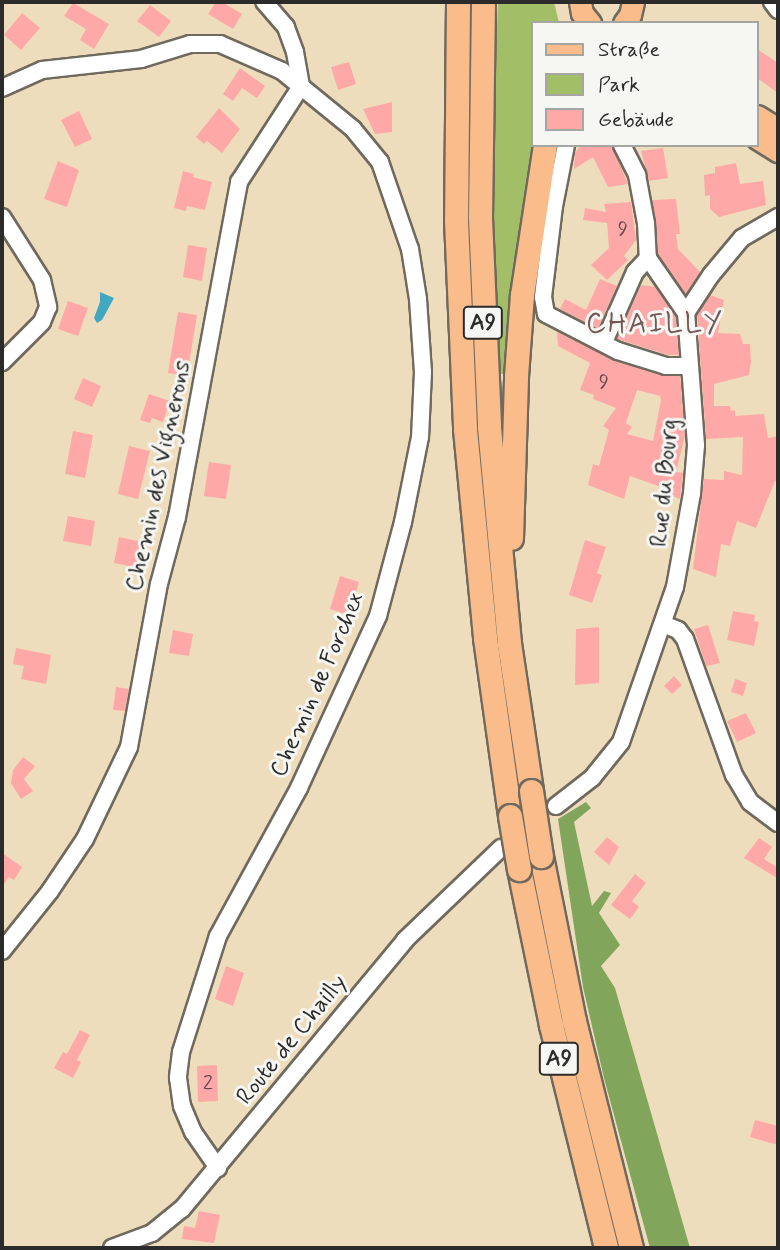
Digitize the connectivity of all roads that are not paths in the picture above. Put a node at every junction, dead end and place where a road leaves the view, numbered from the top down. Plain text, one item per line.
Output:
1 (264, 2) edge
2 (458, 2) edge
3 (483, 2) edge
4 (580, 2) edge
5 (772, 2) edge
6 (778, 10) edge
7 (588, 21) edge
8 (301, 86) junction
9 (2, 88) edge
10 (759, 117) edge
11 (778, 130) edge
12 (759, 139) edge
13 (545, 147) edge
14 (566, 147) edge
15 (623, 147) edge
16 (778, 151) edge
17 (2, 217) edge
18 (778, 217) edge
19 (648, 258) junction
20 (686, 313) junction
21 (604, 342) junction
22 (2, 362) edge
23 (689, 366) junction
24 (663, 624) junction
25 (509, 643) junction
26 (556, 806) dead end
27 (778, 823) edge
28 (501, 848) dead end
29 (2, 951) edge
30 (218, 1168) junction
31 (153, 1241) edge
32 (112, 1248) edge
33 (606, 1248) edge
34 (631, 1248) edge

1 - 8 street
2 - 33 highway, A9, bridge
3 - 25 highway, A9
4 - 7 main road
5 - 6 street
8 - 9 street, Chemin de Forchex
8 - 29 street, Chemin des Vignerons
8 - 30 street, Chemin de Forchex
10 - 11 main road
12 - 16 main road
13 - 25 highway
14 - 21 street
15 - 19 street
17 - 22 street
18 - 20 street
19 - 20 street
19 - 21 street
20 - 23 street, Rue du Bourg
21 - 23 street
23 - 24 street, Rue du Bourg
24 - 26 street
24 - 27 street
25 - 34 highway, A9, bridge
28 - 30 street, Route de Chailly
30 - 31 street, Route de Chailly
31 - 32 street, Route de Chailly

